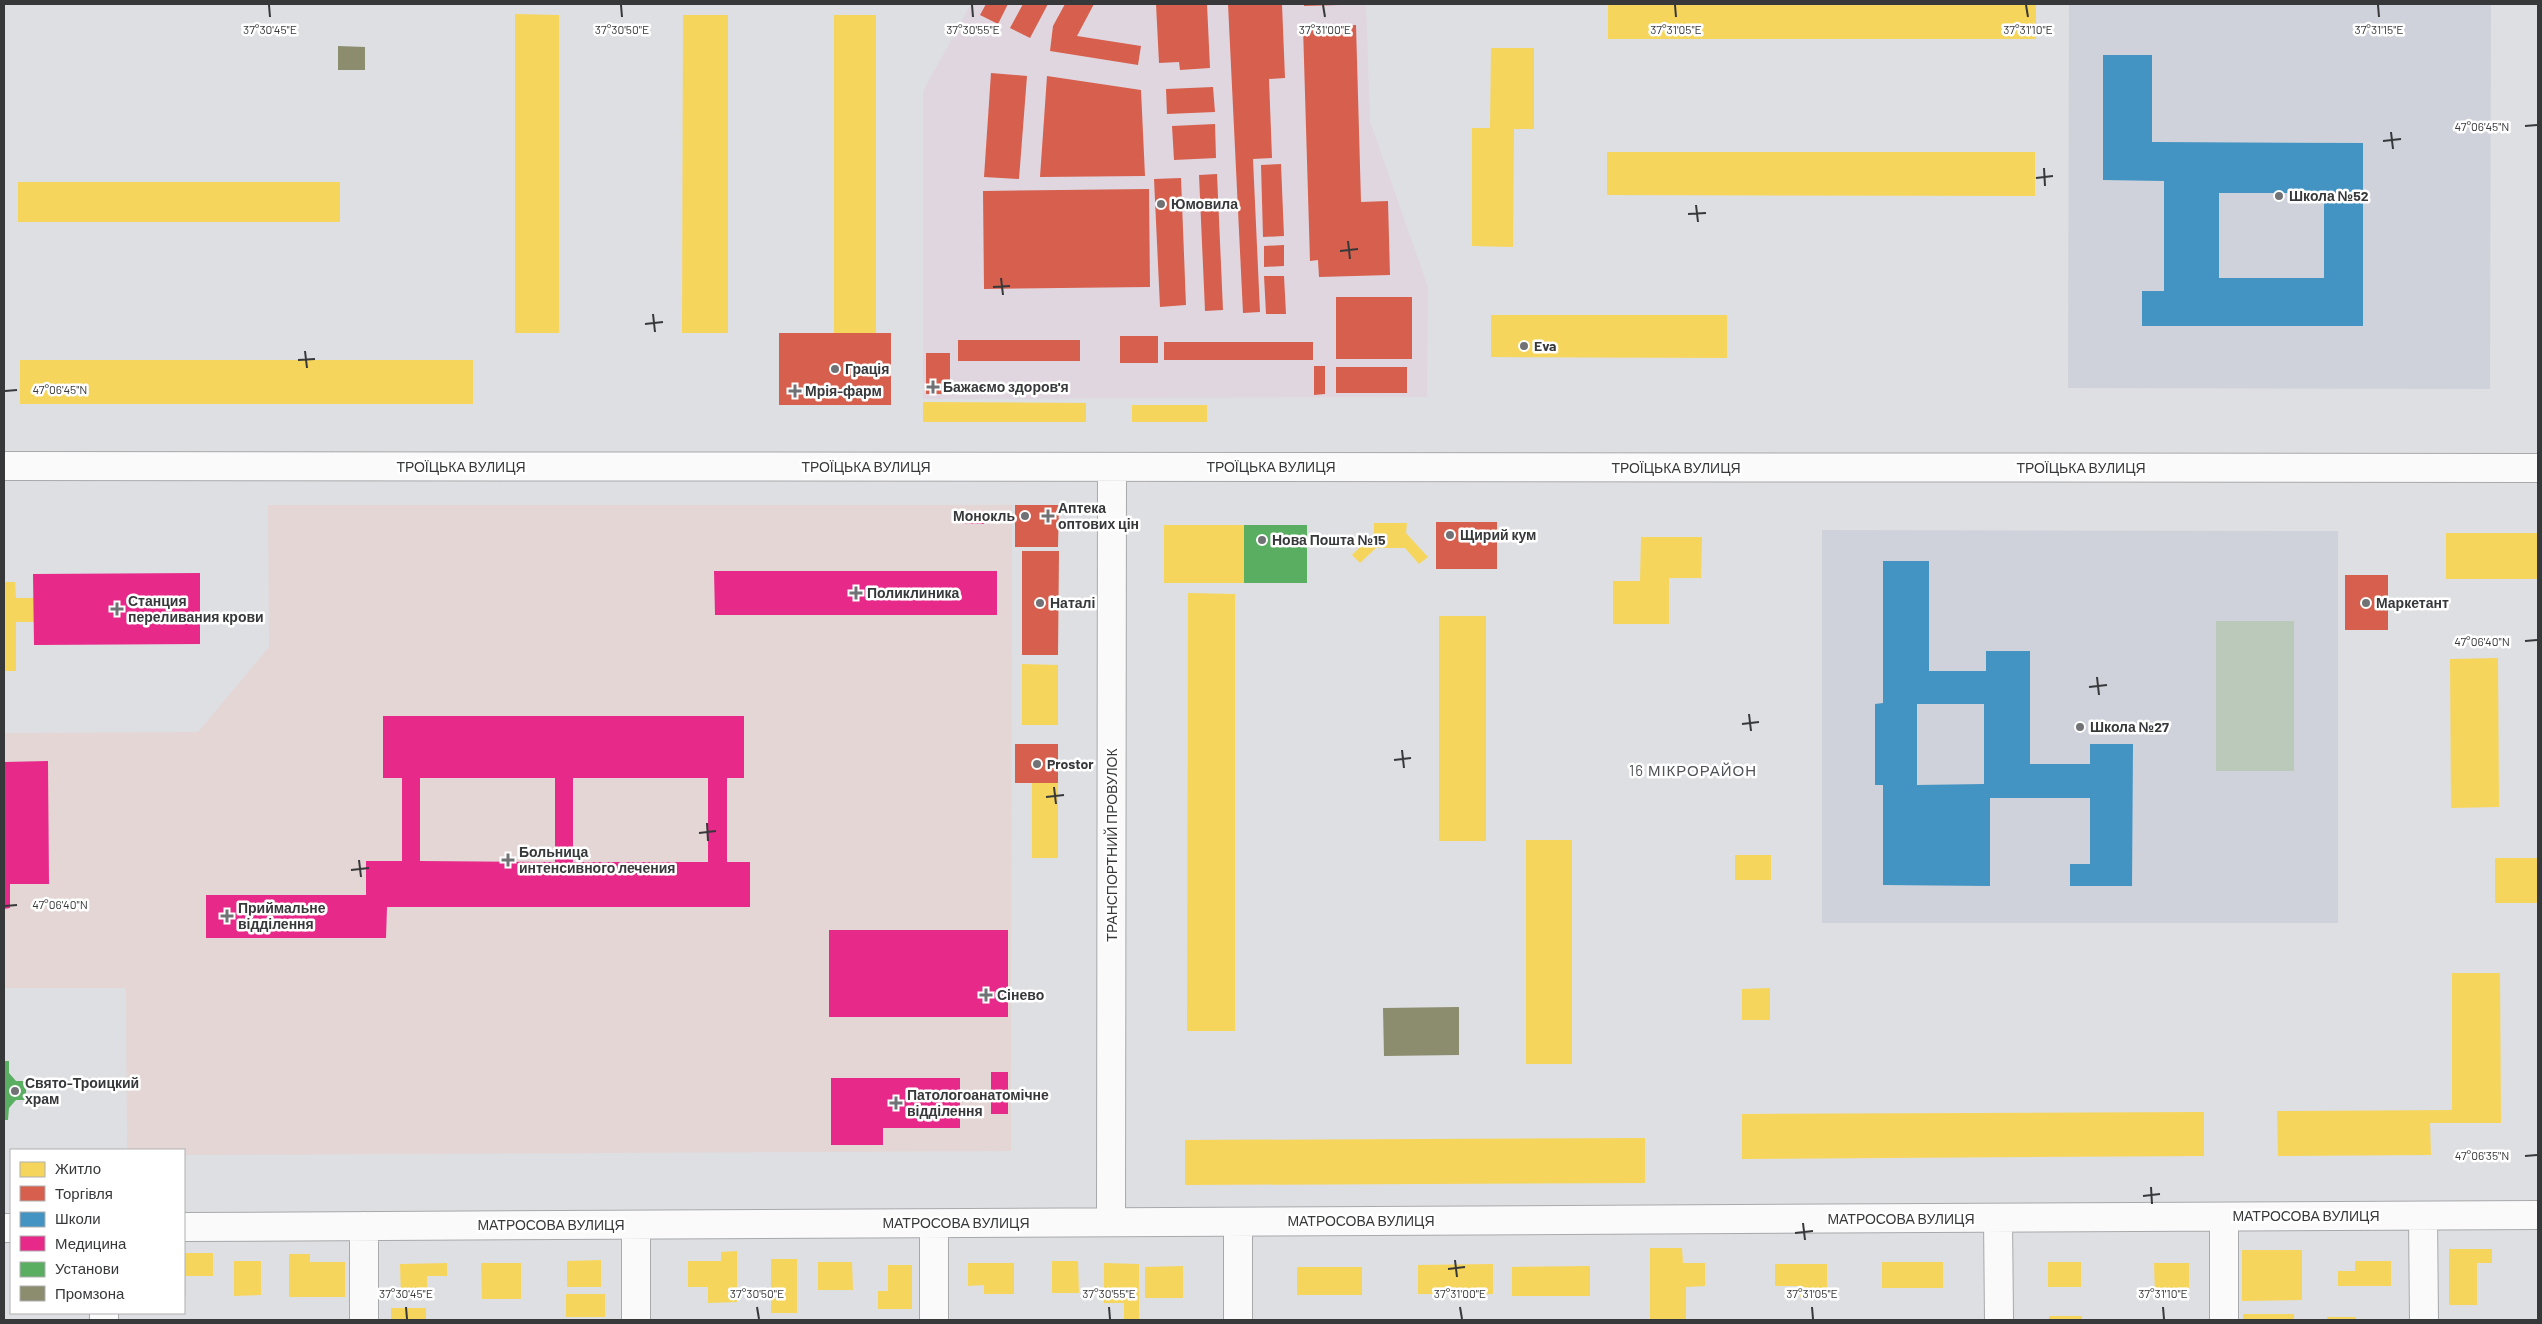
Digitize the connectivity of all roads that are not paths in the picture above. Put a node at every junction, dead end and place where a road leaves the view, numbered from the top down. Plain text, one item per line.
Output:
1 (4, 466) edge
2 (1112, 467) junction
3 (2538, 468) edge
4 (2538, 1215) edge
5 (2423, 1216) junction
6 (2224, 1217) junction
7 (1998, 1218) junction
8 (1111, 1222) junction
9 (1238, 1222) junction
10 (934, 1224) junction
11 (636, 1225) junction
12 (364, 1226) junction
13 (185, 1227) edge
14 (364, 1320) edge
15 (636, 1320) edge
16 (934, 1320) edge
17 (1238, 1320) edge
18 (1999, 1320) edge
19 (2224, 1320) edge
20 (2424, 1320) edge

1 - 2 street, ТРОЇЦЬКА ВУЛИЦЯ
2 - 3 street, ТРОЇЦЬКА ВУЛИЦЯ
2 - 8 street, ТРАНСПОРТНИЙ ПРОВУЛОК
4 - 5 street, МАТРОСОВА ВУЛИЦЯ
5 - 6 street, МАТРОСОВА ВУЛИЦЯ
5 - 20 street
6 - 7 street, МАТРОСОВА ВУЛИЦЯ
6 - 19 street
7 - 9 street, МАТРОСОВА ВУЛИЦЯ
7 - 18 street
8 - 9 street, МАТРОСОВА ВУЛИЦЯ
8 - 10 street, МАТРОСОВА ВУЛИЦЯ
9 - 17 street
10 - 11 street, МАТРОСОВА ВУЛИЦЯ
10 - 16 street
11 - 12 street, МАТРОСОВА ВУЛИЦЯ
11 - 15 street
12 - 13 street, МАТРОСОВА ВУЛИЦЯ
12 - 14 street

